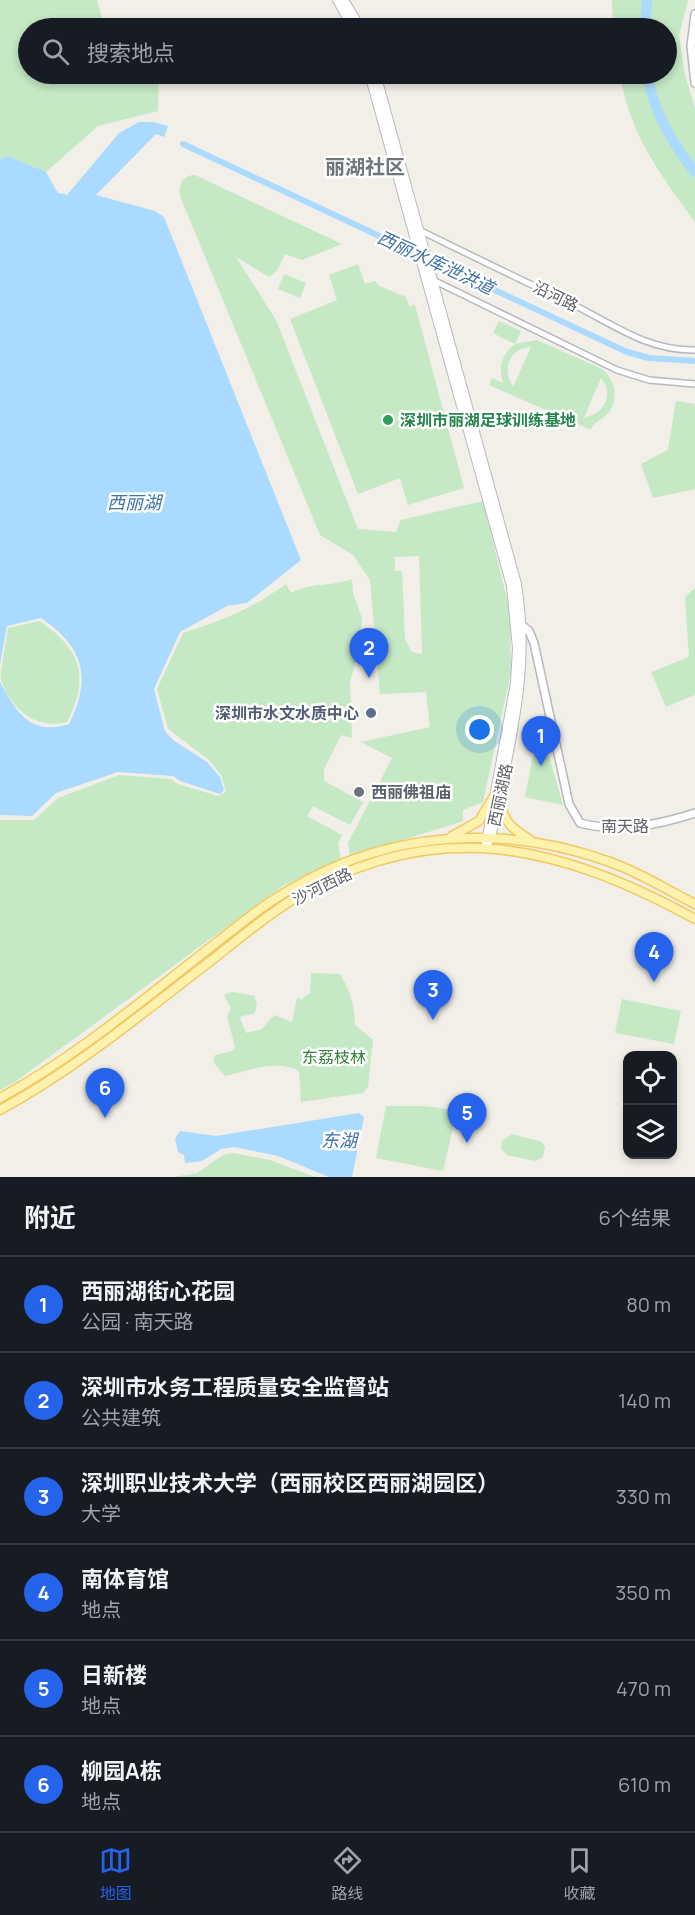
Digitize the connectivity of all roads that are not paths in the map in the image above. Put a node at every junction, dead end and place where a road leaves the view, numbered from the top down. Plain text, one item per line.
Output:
1 (337, 0) edge
2 (344, 0) edge
3 (695, 14) edge
4 (347, 18) edge
5 (355, 18) edge
6 (695, 83) edge
7 (372, 84) edge
8 (379, 84) edge
9 (416, 231) junction
10 (424, 260) junction
11 (433, 280) junction
12 (695, 350) edge
13 (695, 384) edge
14 (523, 626) junction
15 (497, 797) junction
16 (695, 813) edge
17 (489, 837) junction
18 (449, 838) junction
19 (532, 841) junction
20 (485, 848) junction
21 (695, 904) edge
22 (695, 920) edge
23 (0, 1098) edge
24 (0, 1110) edge

1 - 4 main road
2 - 5 main road
3 - 6 street
7 - 9 main road
8 - 9 main road
9 - 10 main road
9 - 12 street, 沿河路
10 - 11 main road, 西丽湖路
10 - 15 main road, 西丽湖路
11 - 13 street
11 - 14 main road, 西丽湖路
14 - 15 main road, 西丽湖路
14 - 16 street, 南天路
15 - 17 main road, 西丽湖路
15 - 18 main road
15 - 19 main road
17 - 18 main road, 沙河西路
17 - 19 main road, 沙河西路
17 - 20 main road, 西丽湖路
18 - 23 main road, 沙河西路
19 - 21 main road, 沙河西路
20 - 22 main road, 沙河西路
20 - 24 main road, 沙河西路

